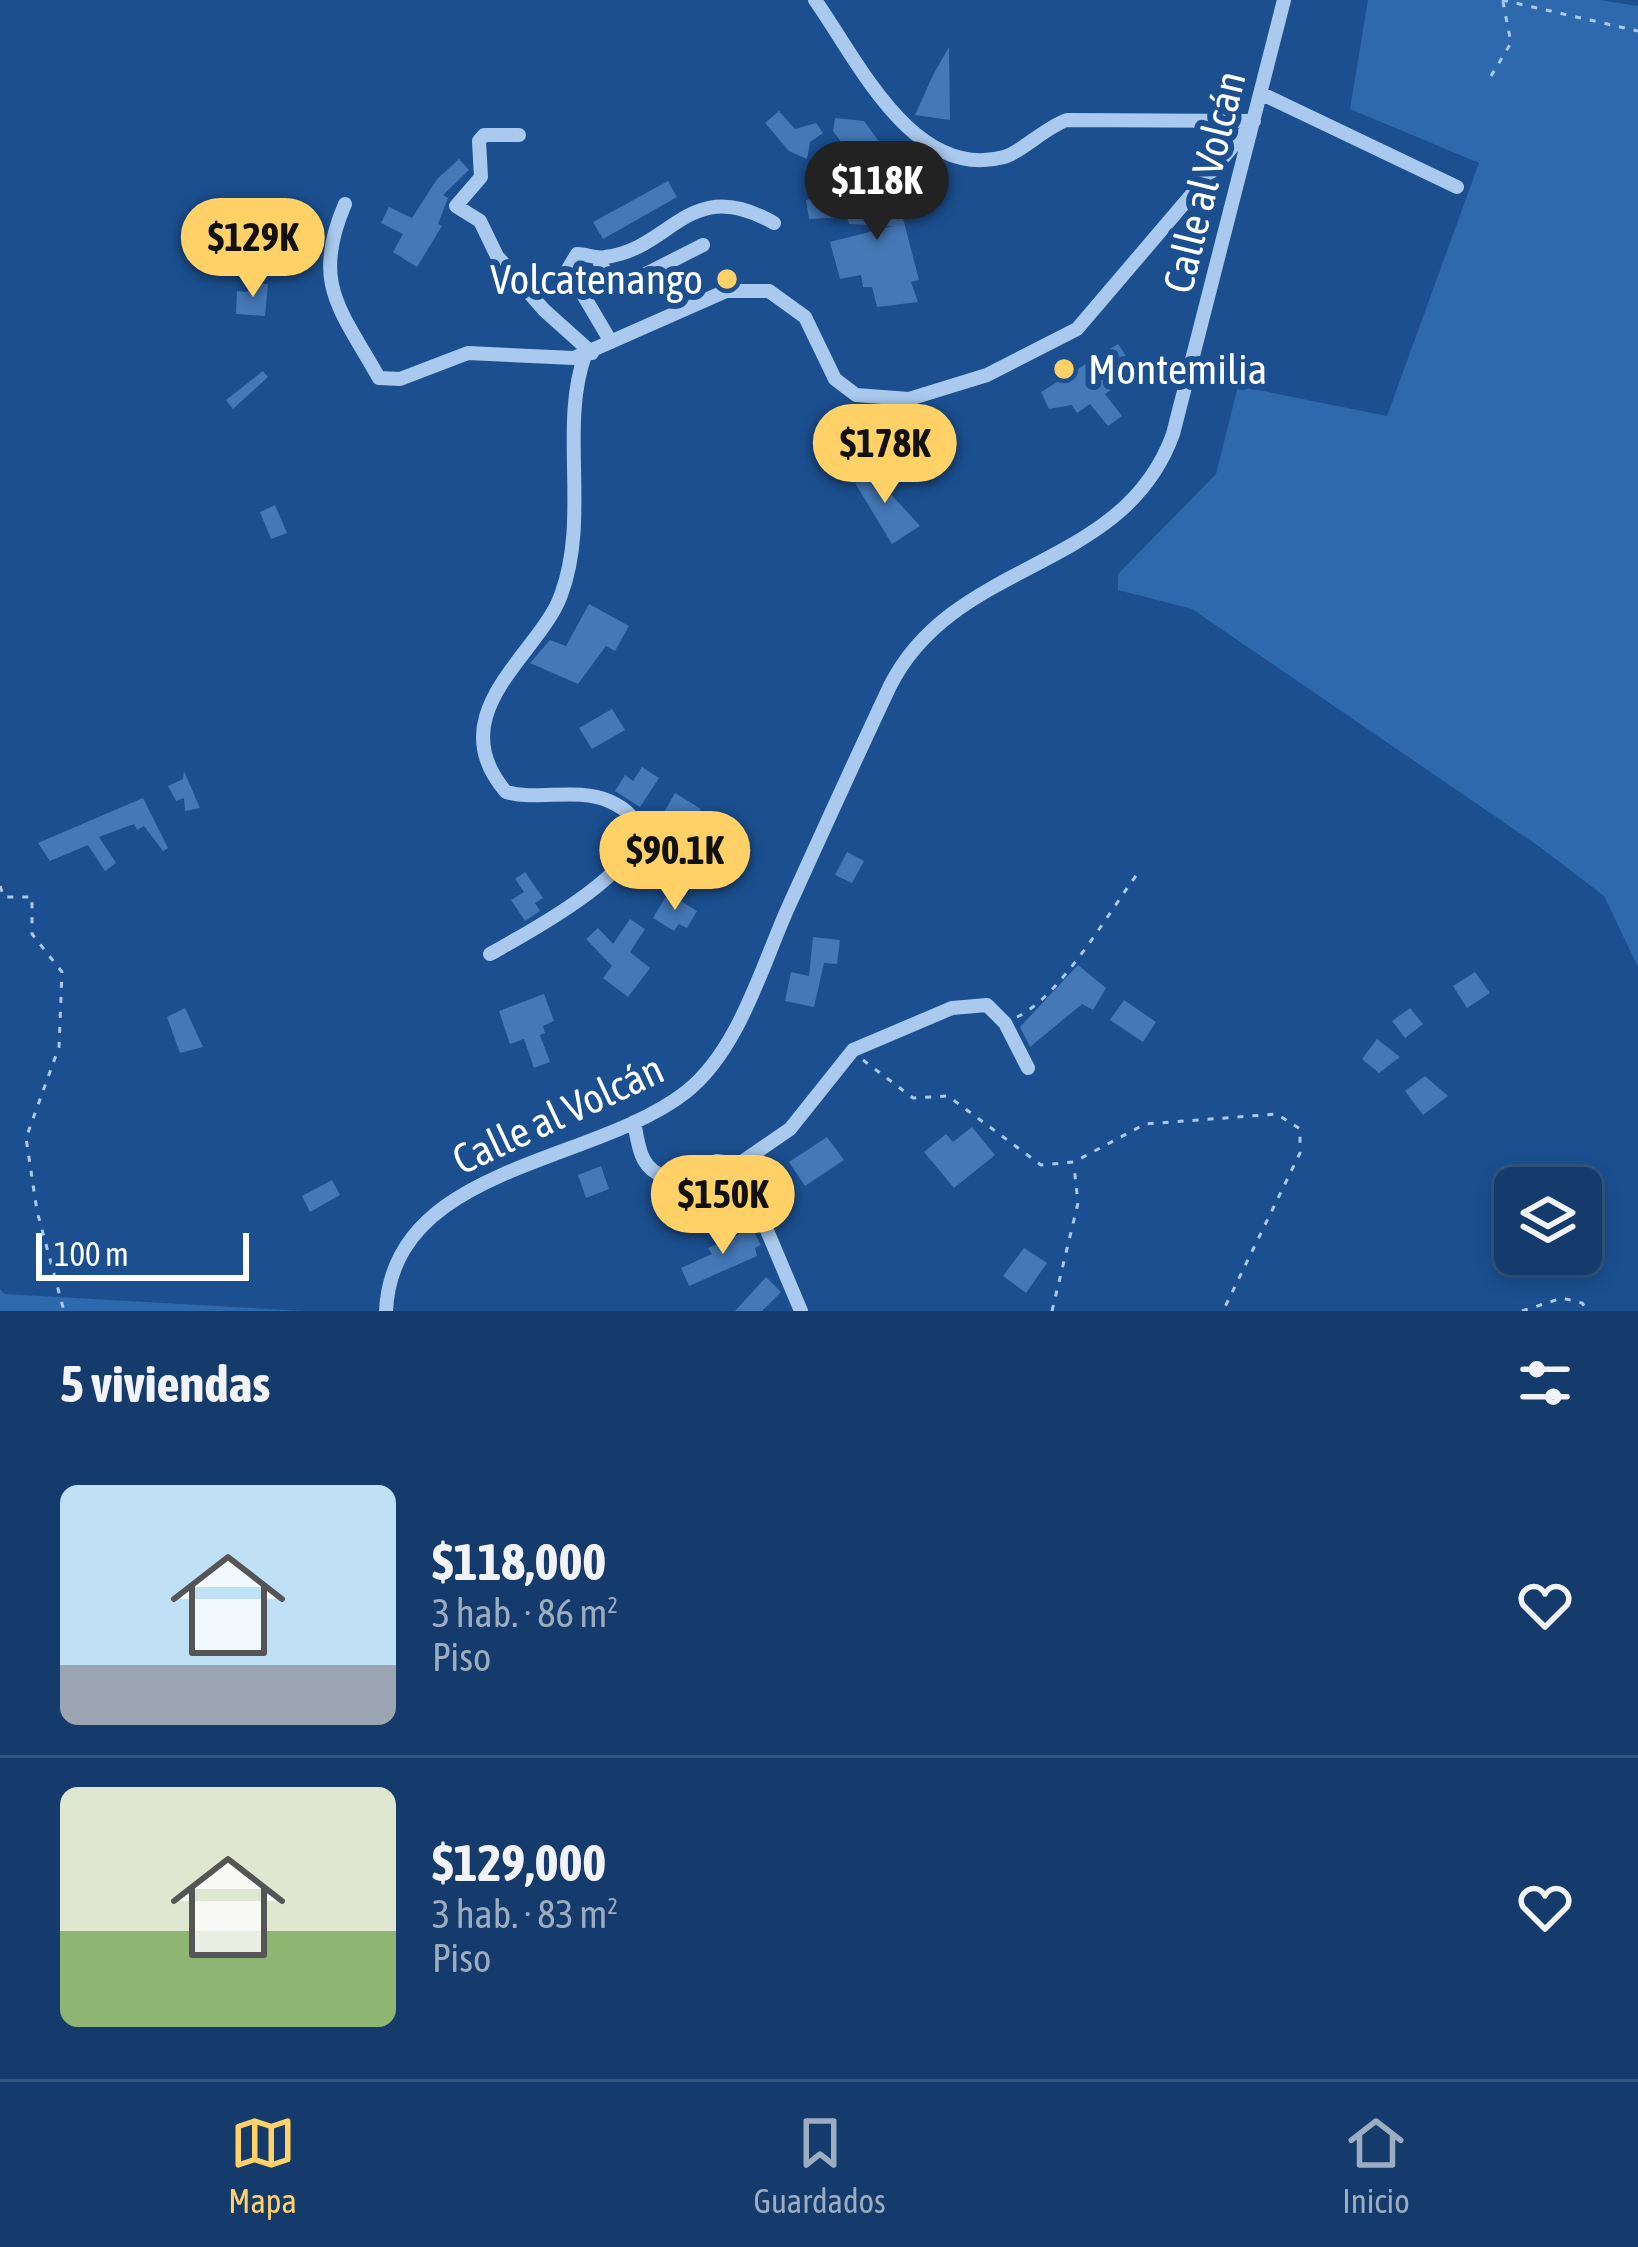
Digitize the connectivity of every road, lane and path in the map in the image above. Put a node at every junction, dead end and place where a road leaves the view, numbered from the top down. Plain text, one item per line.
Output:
1 (815, 0) edge
2 (1283, 0) edge
3 (1502, 0) edge
4 (1638, 31) edge
5 (1491, 76) dead end
6 (1262, 94) junction
7 (1254, 122) junction
8 (519, 135) dead end
9 (1457, 187) dead end
10 (345, 204) dead end
11 (774, 223) dead end
12 (704, 245) dead end
13 (597, 258) junction
14 (610, 342) junction
15 (588, 354) junction
16 (1138, 873) dead end
17 (0, 886) edge
18 (490, 954) dead end
19 (1005, 1023) junction
20 (853, 1050) junction
21 (1028, 1068) dead end
22 (634, 1122) junction
23 (1074, 1162) junction
24 (740, 1164) junction
25 (64, 1311) edge
26 (386, 1311) edge
27 (801, 1311) edge
28 (1052, 1311) edge
29 (1223, 1311) edge
30 (1522, 1311) edge
31 (1588, 1311) edge

1 - 7 street
2 - 6 street, Calle al Volcán
3 - 4 path
3 - 5 path
6 - 7 street, Calle al Volcán
6 - 9 street
7 - 14 street
7 - 22 street, Calle al Volcán
8 - 15 street
10 - 15 street
11 - 13 street
12 - 13 street
13 - 14 street
14 - 15 street
15 - 18 street
16 - 19 path
17 - 25 path
19 - 20 street
19 - 21 street
20 - 23 path
20 - 24 street
22 - 24 street
22 - 26 street, Calle al Volcán
23 - 28 path
23 - 29 path
24 - 27 street
30 - 31 path

